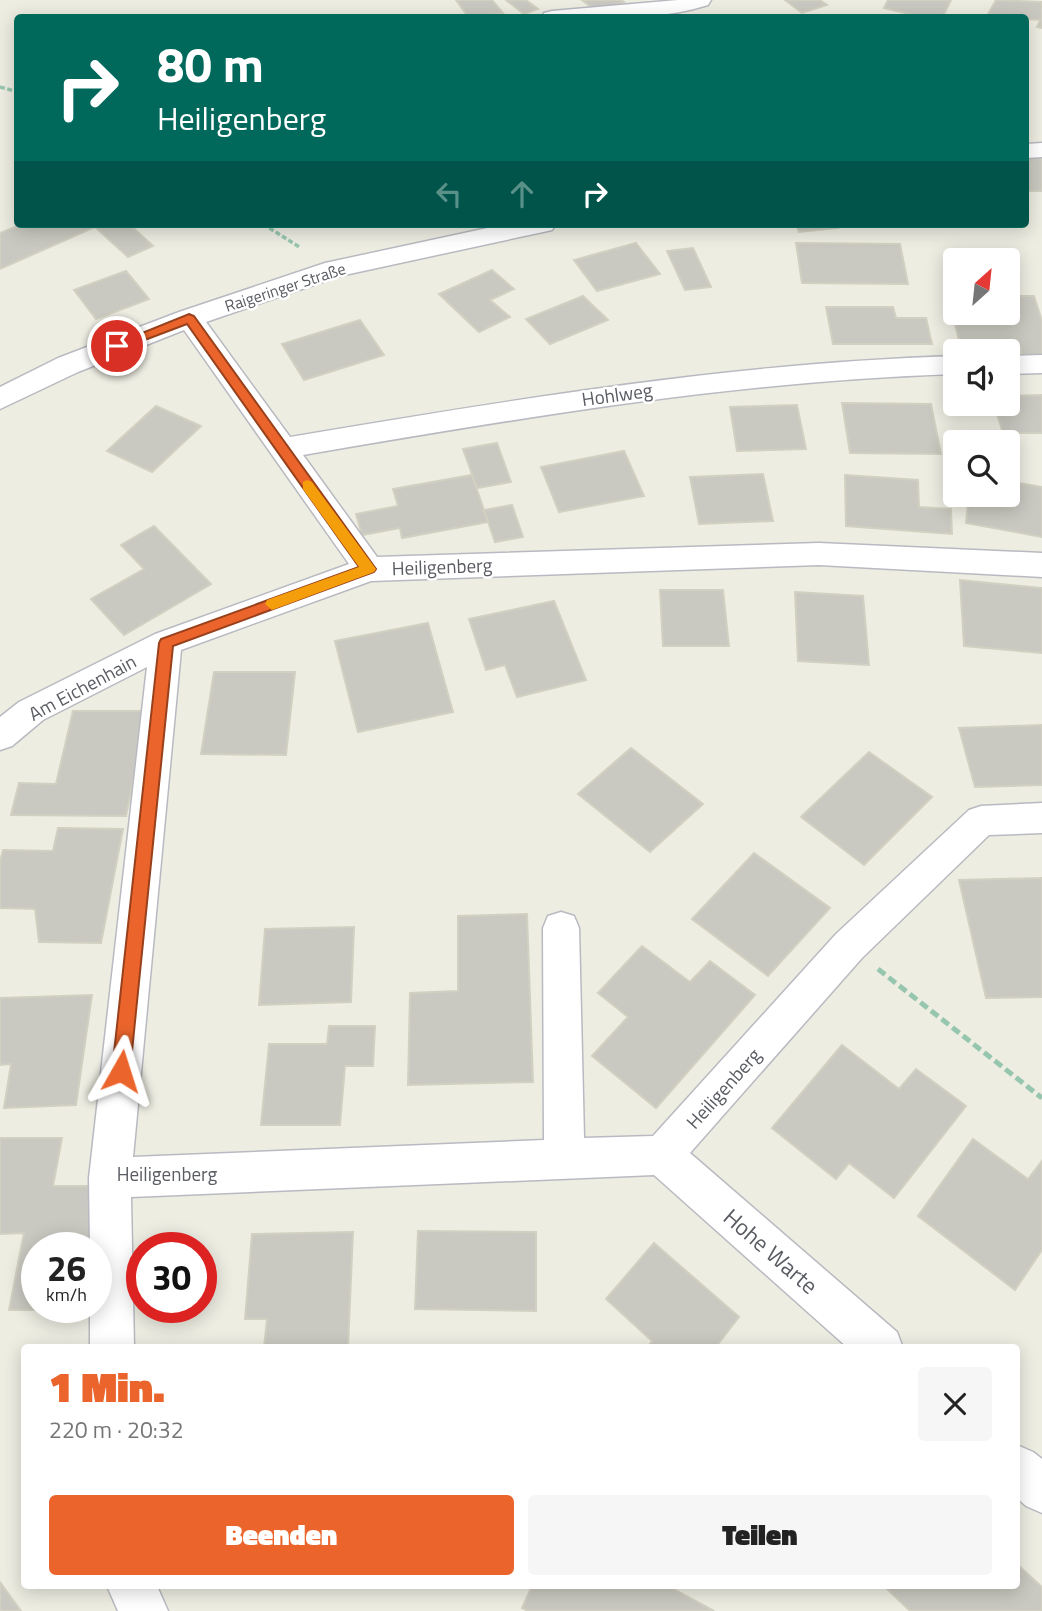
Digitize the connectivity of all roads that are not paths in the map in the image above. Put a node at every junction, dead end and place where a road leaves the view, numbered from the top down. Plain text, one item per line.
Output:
1 (700, 0) edge
2 (668, 4) edge
3 (585, 14) edge
4 (524, 228) edge
5 (189, 318) junction
6 (1042, 364) edge
7 (1020, 365) edge
8 (943, 366) edge
9 (0, 399) edge
10 (281, 449) junction
11 (1042, 565) edge
12 (369, 569) junction
13 (166, 643) junction
14 (0, 736) edge
15 (1042, 818) edge
16 (561, 928) dead end
17 (662, 1155) junction
18 (564, 1161) junction
19 (110, 1178) junction
20 (111, 1344) edge
21 (876, 1344) edge
22 (1020, 1471) edge
23 (1042, 1490) edge
24 (133, 1589) edge
25 (144, 1611) edge

1 - 2 street
2 - 3 street
4 - 5 street, Raigeringer Straße
5 - 9 street, Raigeringer Straße
5 - 10 street
6 - 7 street
8 - 10 street, Hohlweg
10 - 12 street
11 - 12 street, Heiligenberg
12 - 13 street, Heiligenberg
13 - 14 street, Am Eichenhain
13 - 19 street, Heiligenberg
15 - 17 street, Heiligenberg
16 - 18 street
17 - 18 street, Heiligenberg
17 - 21 street, Hohe Warte
18 - 19 street, Heiligenberg
19 - 20 street
22 - 23 street
24 - 25 street

